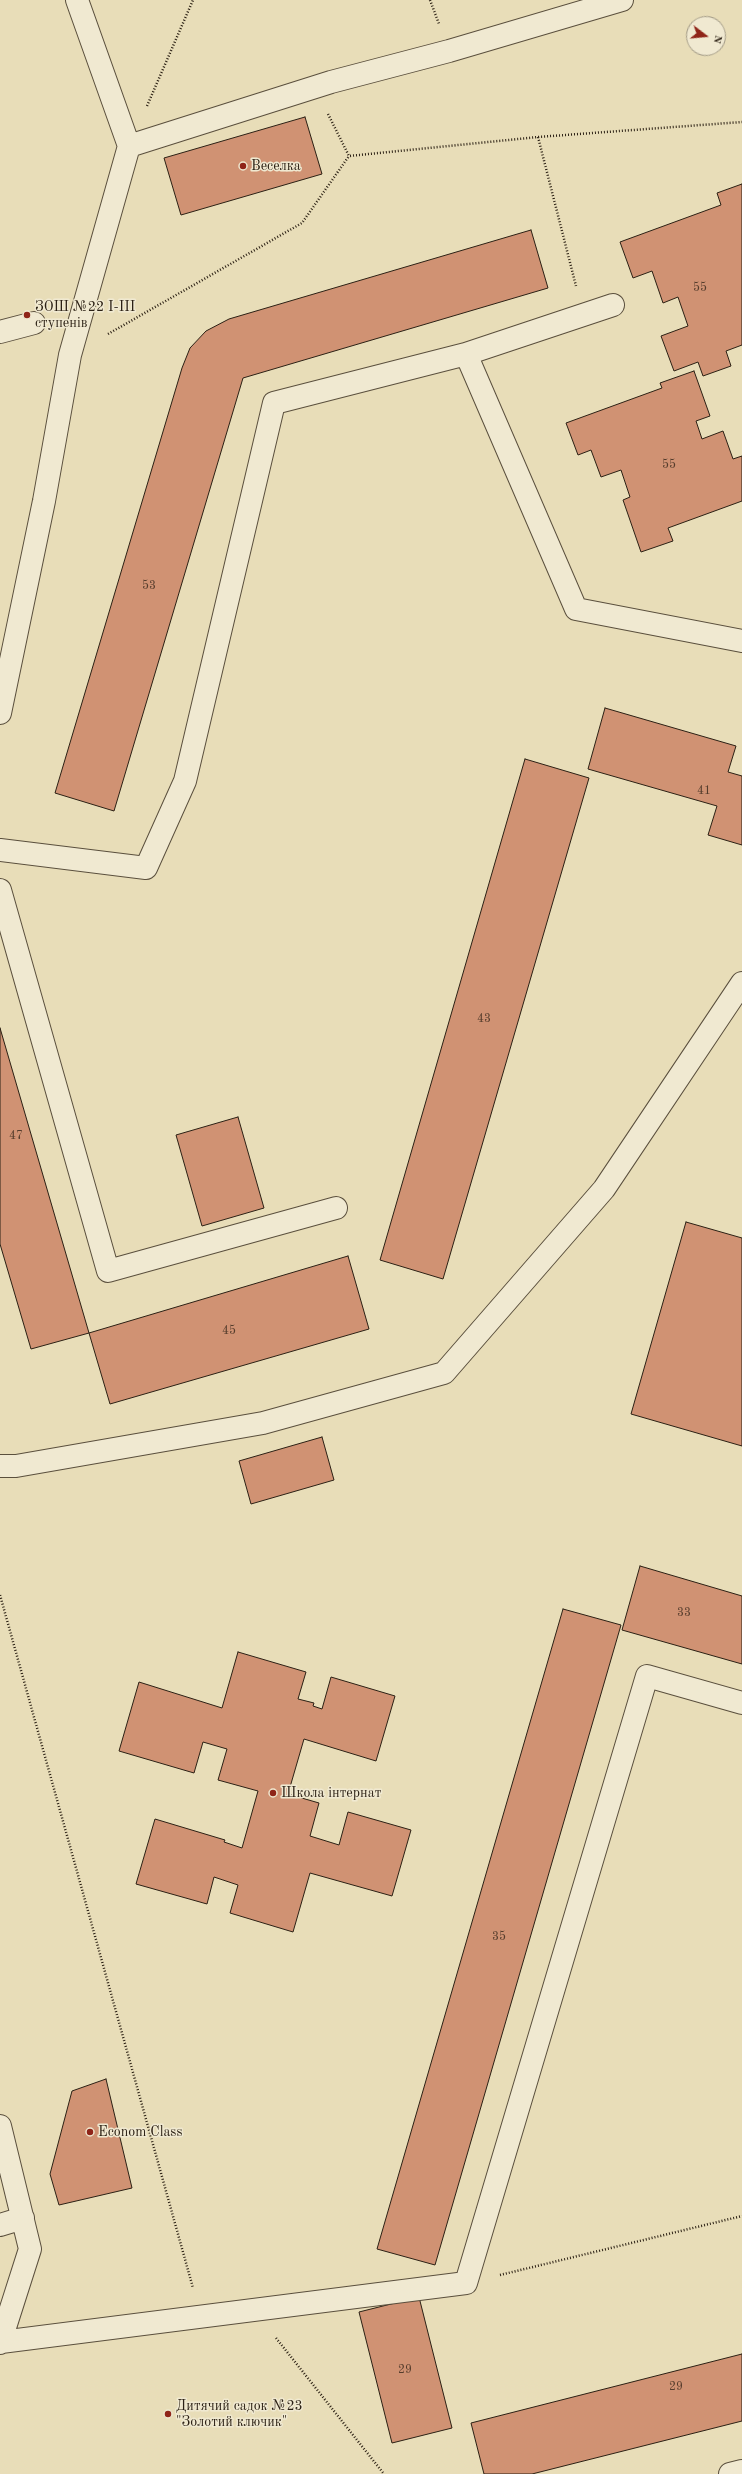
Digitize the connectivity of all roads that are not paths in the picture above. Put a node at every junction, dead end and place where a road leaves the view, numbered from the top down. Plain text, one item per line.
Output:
1 (77, 0) edge
2 (622, 0) edge
3 (129, 146) junction
4 (613, 305) dead end
5 (34, 323) dead end
6 (0, 332) edge
7 (466, 354) junction
8 (742, 641) edge
9 (0, 713) edge
10 (0, 850) edge
11 (0, 890) edge
12 (742, 983) edge
13 (336, 1208) dead end
14 (0, 1466) edge
15 (742, 1703) edge
16 (0, 2126) edge
17 (23, 2218) junction
18 (0, 2224) edge
19 (0, 2343) edge
20 (742, 2471) edge
21 (730, 2474) edge

1 - 3 street
2 - 3 street
3 - 9 street
4 - 7 street
5 - 6 street
7 - 8 street
7 - 10 street
11 - 13 street
12 - 14 street
15 - 19 street
16 - 17 street
17 - 18 street
17 - 19 street
20 - 21 street

